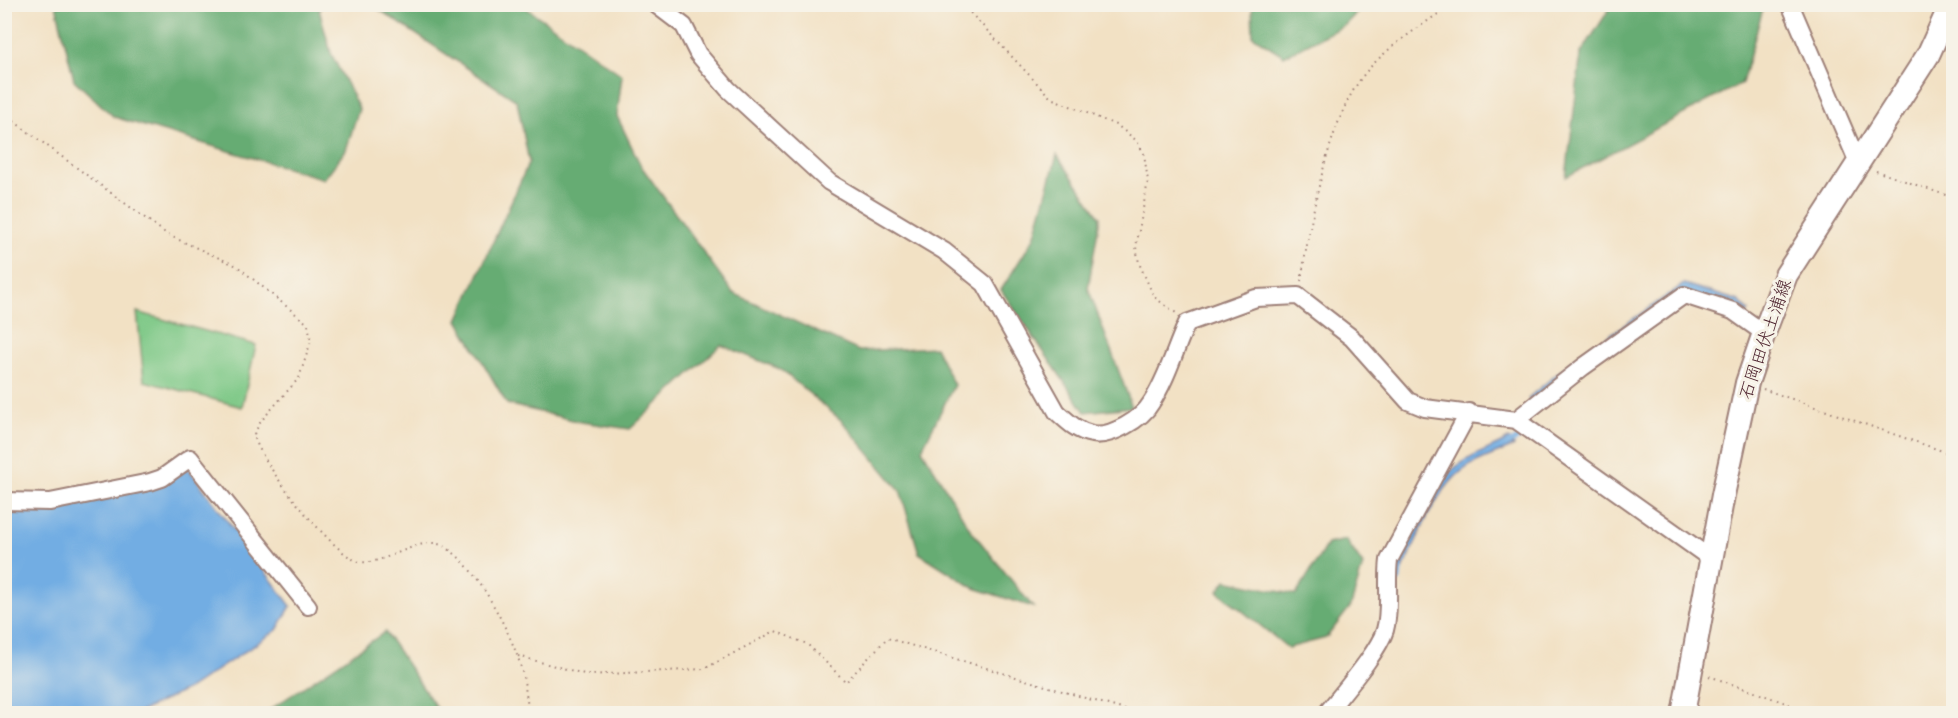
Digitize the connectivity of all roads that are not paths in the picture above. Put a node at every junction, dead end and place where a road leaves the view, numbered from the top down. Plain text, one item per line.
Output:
1 (655, 4) edge
2 (1790, 4) edge
3 (1951, 4) edge
4 (1859, 165) junction
5 (1764, 333) junction
6 (1469, 412) junction
7 (1516, 420) junction
8 (4, 501) edge
9 (1710, 558) junction
10 (308, 606) dead end
11 (1326, 714) edge
12 (1683, 714) edge

1 - 6 street
2 - 4 street
3 - 4 main road, 石岡田伏土浦線
4 - 5 main road, 石岡田伏土浦線
5 - 7 street
5 - 9 main road, 石岡田伏土浦線
6 - 7 street
6 - 11 street
7 - 9 street
8 - 10 street
9 - 12 main road, 石岡田伏土浦線

